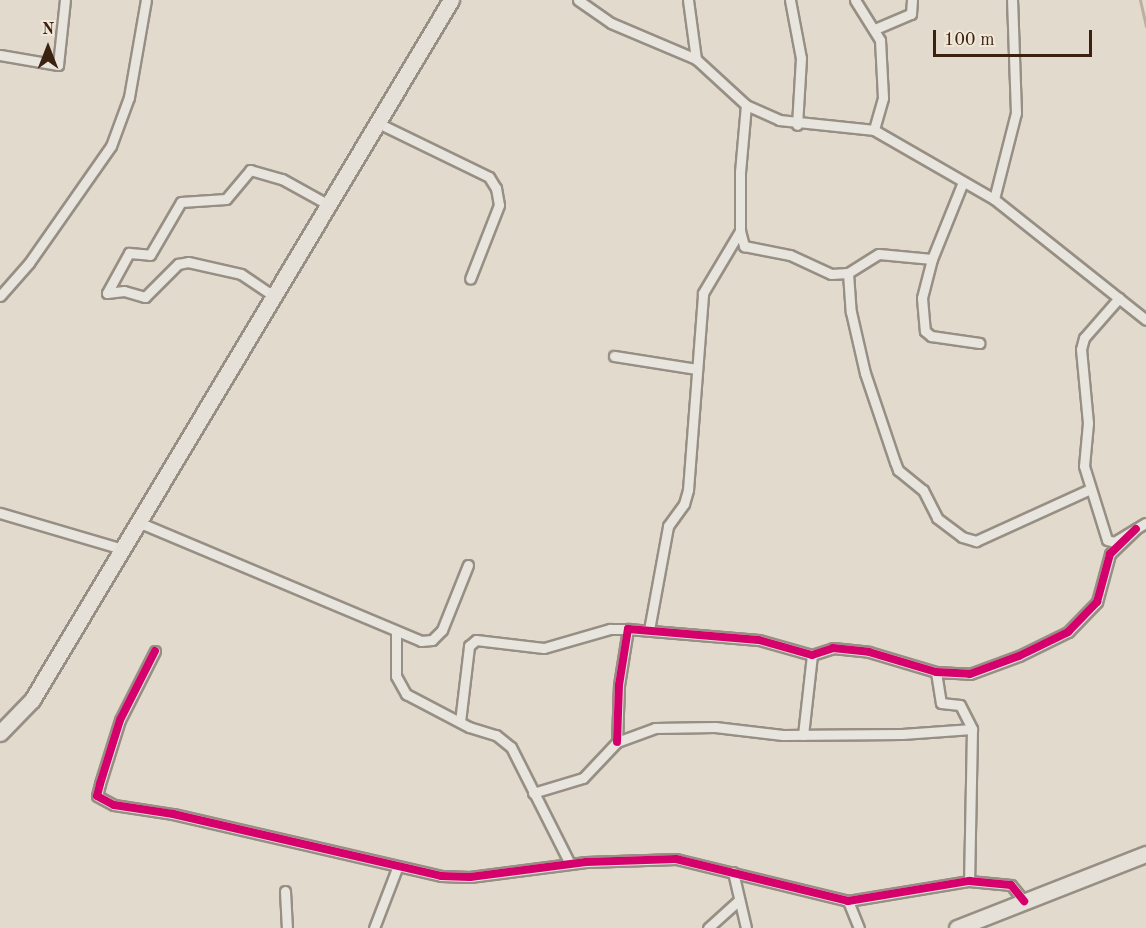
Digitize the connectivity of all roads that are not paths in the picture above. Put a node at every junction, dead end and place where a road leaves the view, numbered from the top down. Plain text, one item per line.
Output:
1 (65, 0) edge
2 (146, 0) edge
3 (452, 0) edge
4 (578, 0) edge
5 (687, 0) edge
6 (790, 0) edge
7 (855, 0) edge
8 (912, 0) edge
9 (1011, 0) edge
10 (874, 29) junction
11 (0, 55) edge
12 (696, 59) junction
13 (746, 105) junction
14 (378, 123) junction
15 (797, 125) junction
16 (874, 130) junction
17 (963, 182) junction
18 (994, 199) junction
19 (329, 204) junction
20 (740, 231) junction
21 (932, 259) junction
22 (849, 273) junction
23 (470, 279) dead end
24 (0, 296) edge
25 (274, 296) junction
26 (1119, 298) junction
27 (1146, 320) edge
28 (979, 343) dead end
29 (614, 356) dead end
30 (698, 369) junction
31 (1090, 489) junction
32 (0, 513) edge
33 (138, 522) junction
34 (1146, 523) edge
35 (1136, 529) junction
36 (122, 549) junction
37 (468, 565) dead end
38 (628, 629) junction
39 (649, 630) junction
40 (396, 632) junction
41 (155, 651) dead end
42 (812, 655) junction
43 (936, 672) junction
44 (460, 722) junction
45 (972, 729) junction
46 (0, 733) edge
47 (803, 735) junction
48 (617, 742) junction
49 (533, 793) junction
50 (1146, 854) edge
51 (570, 864) junction
52 (397, 868) junction
53 (733, 872) junction
54 (969, 881) junction
55 (285, 891) dead end
56 (740, 900) junction
57 (849, 901) junction
58 (1024, 901) junction
59 (287, 928) edge
60 (374, 928) edge
61 (708, 928) edge
62 (746, 928) edge
63 (859, 928) edge
64 (957, 928) edge

1 - 11 street
2 - 24 street
3 - 14 main road
4 - 12 street
5 - 12 street
6 - 15 street
7 - 10 street
8 - 10 street
9 - 18 street
10 - 16 street
12 - 13 street
13 - 15 street
13 - 20 street
14 - 19 main road
14 - 23 street
15 - 16 street
16 - 17 street
17 - 18 street
17 - 21 street
18 - 26 street
19 - 25 main road
19 - 25 street
20 - 22 street
20 - 30 street
21 - 22 street
21 - 28 street
22 - 31 street
25 - 33 main road
26 - 27 street
26 - 31 street
29 - 30 street
30 - 39 street
31 - 35 street
32 - 36 street
33 - 36 main road
33 - 40 street
34 - 35 street
35 - 43 street
36 - 46 main road
37 - 40 street
38 - 39 street
38 - 44 street
38 - 48 street
39 - 42 street
40 - 44 street
41 - 52 street
42 - 43 street
42 - 47 street
43 - 45 street
44 - 49 street
45 - 47 street
45 - 54 street
47 - 48 street
48 - 49 street
49 - 51 street
50 - 58 main road
51 - 52 street
51 - 53 street
52 - 60 street
53 - 56 street
53 - 57 street
54 - 57 street
54 - 58 street
55 - 59 street
56 - 61 street
56 - 62 street
57 - 63 street
58 - 64 main road

